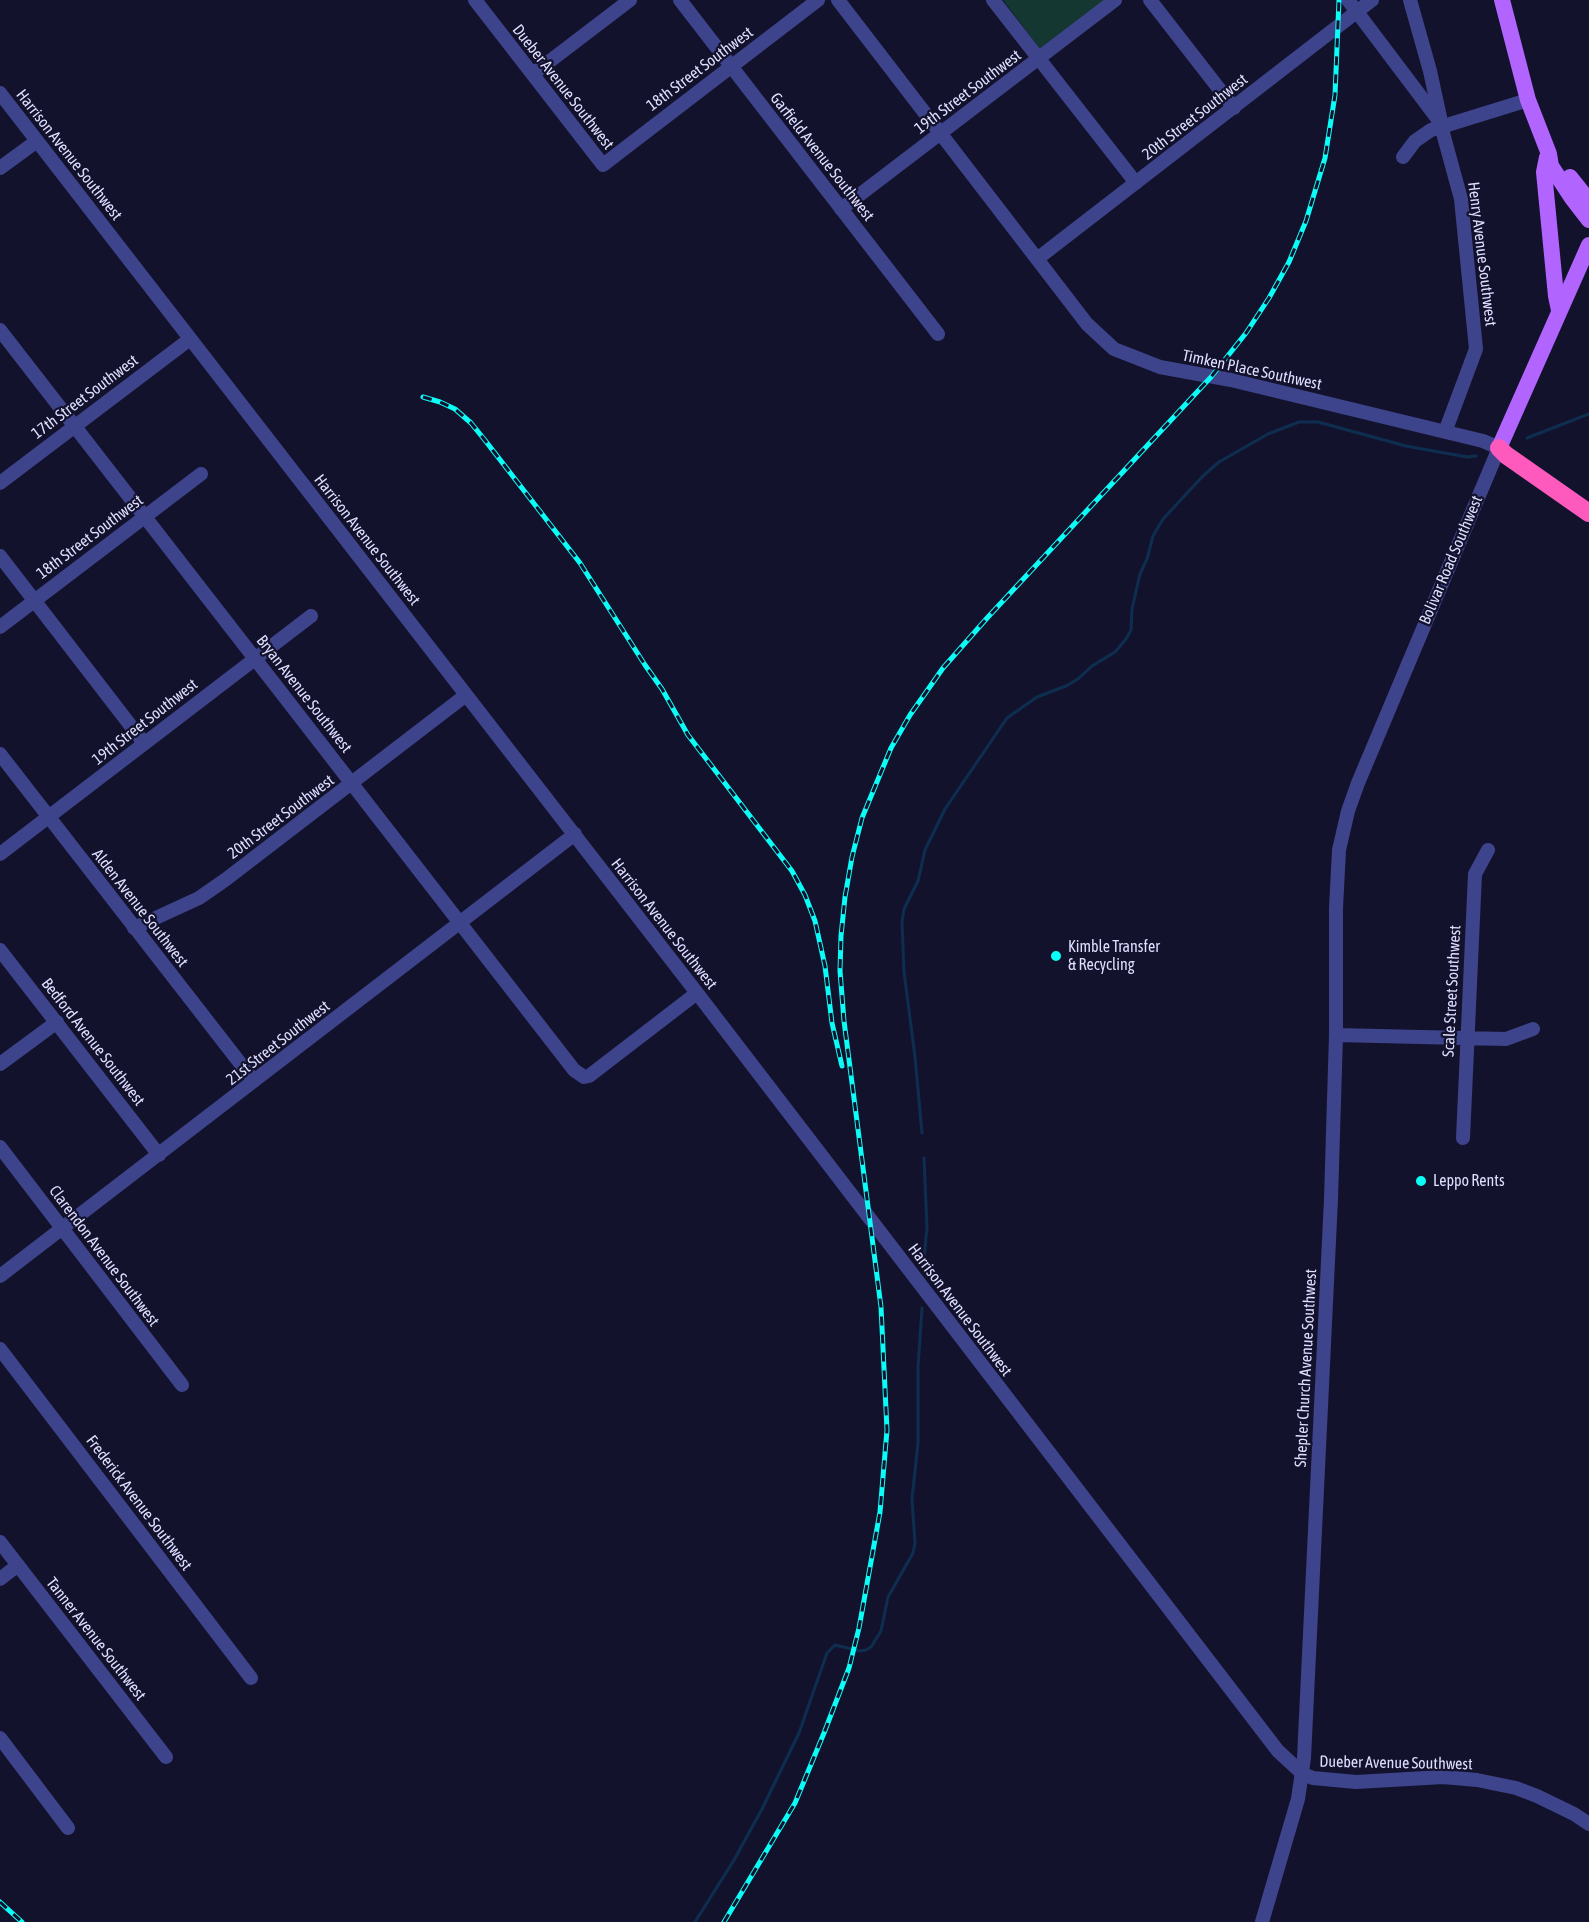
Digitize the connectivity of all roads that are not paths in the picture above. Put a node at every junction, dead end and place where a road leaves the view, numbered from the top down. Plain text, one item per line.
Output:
1 (475, 0) edge
2 (630, 0) edge
3 (680, 0) edge
4 (818, 0) edge
5 (838, 0) edge
6 (993, 0) edge
7 (1115, 0) edge
8 (1150, 0) edge
9 (1348, 0) edge
10 (1372, 0) edge
11 (1410, 0) edge
12 (1502, 0) edge
13 (1357, 12) junction
14 (1039, 59) junction
15 (731, 66) junction
16 (533, 74) junction
17 (0, 93) edge
18 (1528, 100) junction
19 (1233, 108) junction
20 (1442, 127) junction
21 (941, 133) junction
22 (37, 141) junction
23 (1549, 154) junction
24 (1403, 157) dead end
25 (603, 165) joint
26 (0, 168) edge
27 (1136, 183) junction
28 (1589, 201) edge
29 (841, 210) junction
30 (1589, 220) edge
31 (1589, 245) edge
32 (1037, 259) junction
33 (1589, 264) edge
34 (1574, 280) junction
35 (1559, 310) junction
36 (0, 330) edge
37 (938, 334) dead end
38 (190, 339) junction
39 (74, 426) junction
40 (1445, 432) junction
41 (1499, 448) junction
42 (201, 474) dead end
43 (0, 483) edge
44 (1589, 500) edge
45 (1589, 513) edge
46 (145, 516) junction
47 (0, 556) edge
48 (34, 600) junction
49 (311, 616) dead end
50 (0, 627) edge
51 (255, 658) junction
52 (466, 695) junction
53 (144, 743) junction
54 (0, 754) edge
55 (352, 783) junction
56 (1348, 811) joint
57 (49, 817) junction
58 (574, 834) junction
59 (1488, 850) dead end
60 (0, 854) edge
61 (461, 922) junction
62 (135, 928) junction
63 (0, 950) edge
64 (697, 993) junction
65 (57, 1022) junction
66 (1533, 1029) dead end
67 (1336, 1035) junction
68 (1466, 1039) junction
69 (0, 1064) edge
70 (255, 1081) junction
71 (1463, 1138) dead end
72 (0, 1147) edge
73 (159, 1155) junction
74 (62, 1228) junction
75 (0, 1276) edge
76 (0, 1349) edge
77 (182, 1385) dead end
78 (0, 1542) edge
79 (18, 1565) junction
80 (0, 1579) edge
81 (251, 1678) dead end
82 (0, 1738) edge
83 (166, 1757) dead end
84 (1303, 1774) junction
85 (1589, 1824) edge
86 (68, 1828) dead end
87 (1262, 1922) edge

1 - 16 street, Dueber Avenue Southwest
2 - 16 street
3 - 15 street, Garfield Avenue Southwest
4 - 15 street, 18th Street Southwest
5 - 21 street, Timken Place Southwest
6 - 14 street
7 - 14 street, 19th Street Southwest
8 - 19 street
9 - 13 street, Henry Avenue Southwest
10 - 13 street, 20th Street Southwest
11 - 20 street
12 - 18 main road
13 - 19 street, 20th Street Southwest
13 - 20 street, Henry Avenue Southwest
14 - 21 street, 19th Street Southwest
14 - 27 street
15 - 25 street, 18th Street Southwest
15 - 29 street, Garfield Avenue Southwest
16 - 25 street, Dueber Avenue Southwest
17 - 22 street, Harrison Avenue Southwest
18 - 20 street
18 - 23 main road
19 - 27 street, 20th Street Southwest
20 - 24 street
20 - 40 street, Henry Avenue Southwest
21 - 29 street, 19th Street Southwest
21 - 32 street, Timken Place Southwest
22 - 26 street
22 - 38 street, Harrison Avenue Southwest
23 - 28 main road
23 - 30 main road
23 - 35 main road
27 - 32 street, 20th Street Southwest
29 - 37 street, Garfield Avenue Southwest
31 - 34 main road, Bolivar Road Southwest
32 - 40 street, Timken Place Southwest
33 - 34 main road
34 - 35 main road, Bolivar Road Southwest
35 - 41 main road, Bolivar Road Southwest
36 - 39 street, Bryan Avenue Southwest
38 - 39 street, 17th Street Southwest
38 - 52 street, Harrison Avenue Southwest
39 - 43 street, 17th Street Southwest
39 - 46 street, Bryan Avenue Southwest
40 - 41 street, Timken Place Southwest
41 - 44 highway
41 - 45 highway
41 - 56 street, Bolivar Road Southwest
42 - 46 street, 18th Street Southwest
46 - 48 street, 18th Street Southwest
46 - 51 street, Bryan Avenue Southwest
47 - 48 street
48 - 50 street, 18th Street Southwest
48 - 53 street
49 - 51 street, 19th Street Southwest
51 - 53 street, 19th Street Southwest
51 - 55 street, Bryan Avenue Southwest
52 - 55 street, 20th Street Southwest
52 - 58 street, Harrison Avenue Southwest
53 - 57 street, 19th Street Southwest
54 - 57 street, Alden Avenue Southwest
55 - 61 street, Bryan Avenue Southwest
55 - 62 street, 20th Street Southwest
56 - 67 street, Shepler Church Avenue Southwest
57 - 60 street, 19th Street Southwest
57 - 62 street, Alden Avenue Southwest
58 - 61 street, 21st Street Southwest
58 - 64 street, Harrison Avenue Southwest
59 - 68 street, Scale Street Southwest
61 - 64 street, Bryan Avenue Southwest
61 - 70 street, 21st Street Southwest
62 - 70 street, Alden Avenue Southwest
63 - 65 street, Bedford Avenue Southwest
64 - 84 street, Harrison Avenue Southwest
65 - 69 street
65 - 73 street, Bedford Avenue Southwest
66 - 68 street
67 - 68 street
67 - 84 street, Shepler Church Avenue Southwest
68 - 71 street, Scale Street Southwest
70 - 73 street, 21st Street Southwest
72 - 74 street, Clarendon Avenue Southwest
73 - 74 street, 21st Street Southwest
74 - 75 street, 21st Street Southwest
74 - 77 street, Clarendon Avenue Southwest
76 - 81 street, Frederick Avenue Southwest
78 - 79 street, Tanner Avenue Southwest
79 - 80 street
79 - 83 street, Tanner Avenue Southwest
82 - 86 street
84 - 85 street, Dueber Avenue Southwest
84 - 87 street, Shepler Church Avenue Southwest

